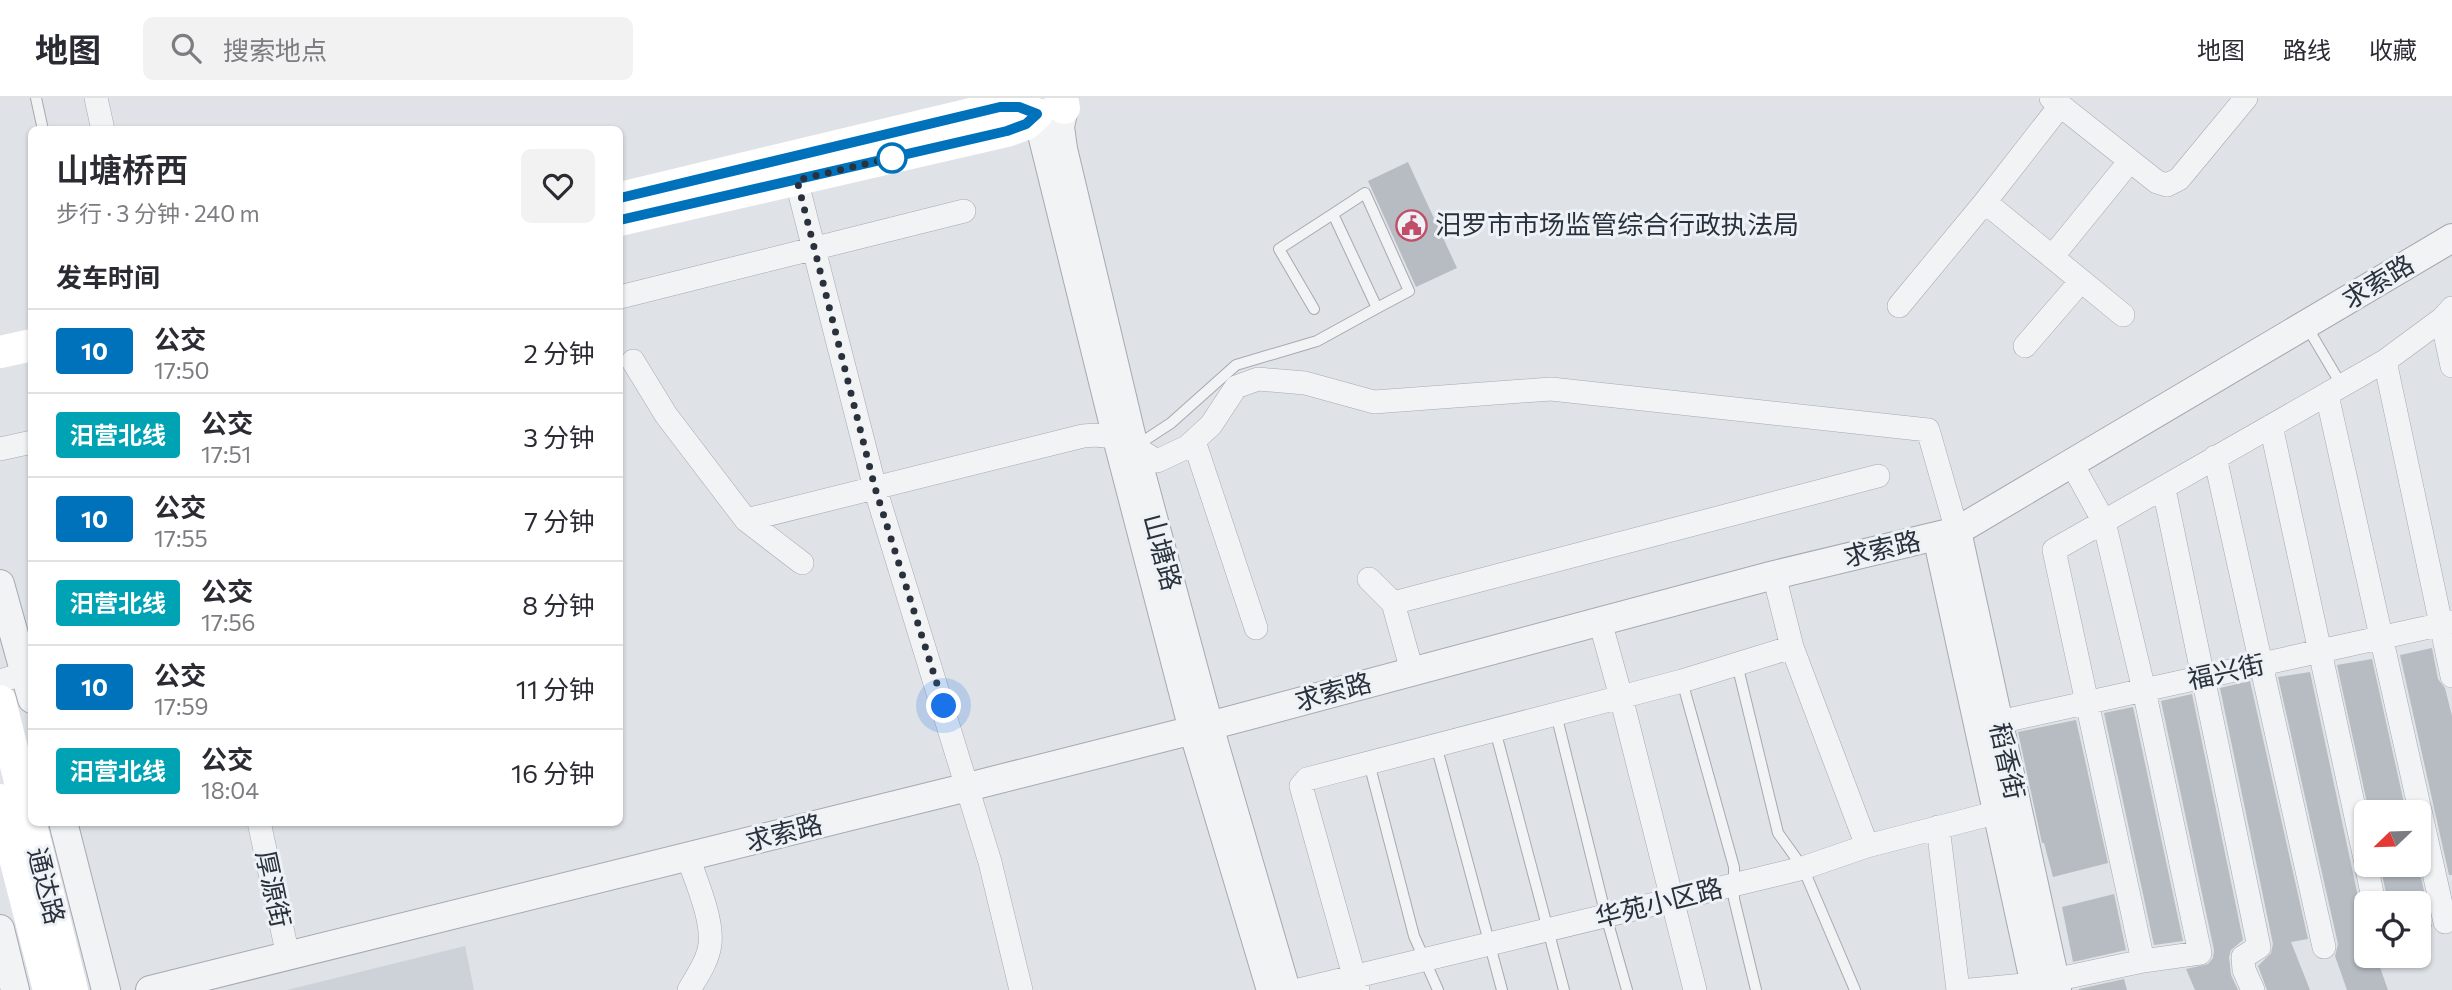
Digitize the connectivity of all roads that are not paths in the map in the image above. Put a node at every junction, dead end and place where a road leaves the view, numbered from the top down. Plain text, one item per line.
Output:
1 (36, 98) edge
2 (96, 98) edge
3 (2246, 98) edge
4 (2056, 102) edge
5 (1050, 103) edge
6 (42, 126) edge
7 (102, 126) edge
8 (2130, 161) junction
9 (794, 168) junction
10 (623, 197) edge
11 (1985, 202) junction
12 (964, 211) dead end
13 (1333, 214) junction
14 (623, 219) edge
15 (2452, 238) edge
16 (814, 248) junction
17 (2052, 257) junction
18 (2081, 281) junction
19 (623, 296) edge
20 (1899, 306) dead end
21 (1314, 309) dead end
22 (1377, 309) junction
23 (2447, 314) edge
24 (2123, 316) dead end
25 (2305, 325) junction
26 (28, 346) edge
27 (2025, 346) dead end
28 (0, 352) edge
29 (634, 361) dead end
30 (2385, 361) junction
31 (28, 366) edge
32 (2452, 366) edge
33 (0, 372) edge
34 (2335, 390) junction
35 (2271, 426) junction
36 (1194, 440) junction
37 (1126, 442) junction
38 (28, 443) edge
39 (0, 449) edge
40 (2215, 457) junction
41 (2072, 464) junction
42 (1878, 476) dead end
43 (875, 488) junction
44 (2164, 489) junction
45 (746, 520) junction
46 (2104, 522) junction
47 (1947, 534) junction
48 (802, 563) dead end
49 (1774, 575) junction
50 (1369, 579) dead end
51 (0, 584) edge
52 (1392, 603) junction
53 (1600, 621) junction
54 (2446, 624) edge
55 (1256, 628) dead end
56 (2381, 638) junction
57 (1792, 647) junction
58 (2321, 651) junction
59 (1737, 664) junction
60 (2262, 664) junction
61 (1412, 671) junction
62 (2203, 677) junction
63 (2452, 677) edge
64 (22, 681) edge
65 (1682, 681) junction
66 (2144, 690) junction
67 (1621, 697) junction
68 (0, 701) edge
69 (2088, 703) junction
70 (1556, 714) junction
71 (1999, 722) junction
72 (1201, 728) junction
73 (1494, 730) junction
74 (1436, 746) junction
75 (1369, 763) junction
76 (968, 787) junction
77 (0, 800) edge
78 (2354, 807) edge
79 (2007, 810) junction
80 (28, 813) edge
81 (31, 826) edge
82 (64, 826) edge
83 (260, 826) edge
84 (1938, 827) junction
85 (1867, 846) junction
86 (688, 857) junction
87 (1803, 868) junction
88 (1734, 885) junction
89 (1672, 900) junction
90 (1606, 916) junction
91 (2445, 922) dead end
92 (0, 929) edge
93 (1547, 930) junction
94 (1489, 944) junction
95 (2324, 947) dead end
96 (288, 956) junction
97 (1426, 960) junction
98 (2143, 961) junction
99 (1356, 983) edge
100 (2046, 986) edge
101 (15, 990) edge
102 (50, 990) edge
103 (72, 990) edge
104 (106, 990) edge
105 (150, 990) edge
106 (689, 990) edge
107 (1021, 990) edge
108 (1271, 990) edge
109 (1286, 990) edge
110 (1299, 990) edge
111 (1438, 990) edge
112 (1502, 990) edge
113 (1564, 990) edge
114 (1627, 990) edge
115 (1695, 990) edge
116 (1756, 990) edge
117 (1855, 990) edge
118 (1958, 990) edge
119 (1970, 990) edge
120 (2253, 990) edge

1 - 6 lane
2 - 7 street
3 - 8 street
4 - 8 street
4 - 11 street
5 - 9 main road
5 - 37 street, 山塘路
8 - 17 street
9 - 10 main road
9 - 14 main road
9 - 16 street
11 - 17 street
11 - 20 street
12 - 16 street
13 - 21 lane
13 - 22 lane
13 - 22 lane
15 - 25 street, 求索路
16 - 19 street
16 - 43 street
17 - 18 street
18 - 24 street
18 - 27 street
22 - 37 lane
23 - 30 street
23 - 32 street
25 - 34 lane
25 - 41 street, 求索路
26 - 28 main road
29 - 45 street
30 - 34 street
30 - 54 street
31 - 33 main road
34 - 35 street
34 - 56 street
35 - 40 street
35 - 58 street
36 - 37 street
36 - 47 street
36 - 55 street
37 - 43 street
37 - 72 street, 山塘路
38 - 39 street
40 - 44 street
40 - 60 street
41 - 46 street
41 - 47 street, 求索路
42 - 52 street
43 - 45 street
43 - 76 street
44 - 46 street
44 - 62 street
45 - 48 street
46 - 66 street
46 - 69 street
47 - 49 street, 求索路
47 - 71 street, 稻香街
47 - 79 street
49 - 53 street, 求索路
49 - 57 street
50 - 52 street
51 - 64 street
52 - 61 street
53 - 61 street, 求索路
53 - 67 street
54 - 56 street, 福兴街
54 - 63 street
56 - 58 street, 福兴街
56 - 91 street
57 - 59 street
57 - 85 street
58 - 60 street, 福兴街
58 - 78 street
59 - 65 street
59 - 87 lane
60 - 62 street, 福兴街
60 - 95 street
61 - 72 street, 求索路
62 - 66 street, 福兴街
62 - 120 street
65 - 67 street
65 - 88 lane
66 - 69 street, 福兴街
66 - 98 street
67 - 70 street
67 - 89 street
68 - 80 main road, 通达路
69 - 71 street, 福兴街
69 - 98 street
70 - 73 street
70 - 90 lane
71 - 79 street, 稻香街
72 - 76 street, 求索路
72 - 108 street, 山塘路
72 - 109 street, 山塘路
73 - 74 street
73 - 93 lane
74 - 75 street
74 - 94 lane
75 - 97 lane
75 - 99 street
76 - 86 street, 求索路
76 - 107 street
77 - 102 main road, 通达路
79 - 84 street, 华苑小区路
79 - 100 street, 稻香街
81 - 103 main road, 通达路
82 - 104 street
83 - 96 street, 厚源街
84 - 85 street, 华苑小区路
84 - 118 street
85 - 87 street, 华苑小区路
86 - 96 street, 求索路
86 - 106 street
87 - 88 street, 华苑小区路
87 - 117 lane
88 - 89 street, 华苑小区路
88 - 116 lane
89 - 90 street, 华苑小区路
89 - 115 street
90 - 93 street, 华苑小区路
90 - 114 lane
92 - 101 street
93 - 94 street, 华苑小区路
93 - 113 lane
94 - 97 street, 华苑小区路
94 - 112 lane
96 - 105 street, 求索路
97 - 99 street, 华苑小区路
97 - 111 lane
98 - 100 street
99 - 110 street, 华苑小区路
100 - 119 street

